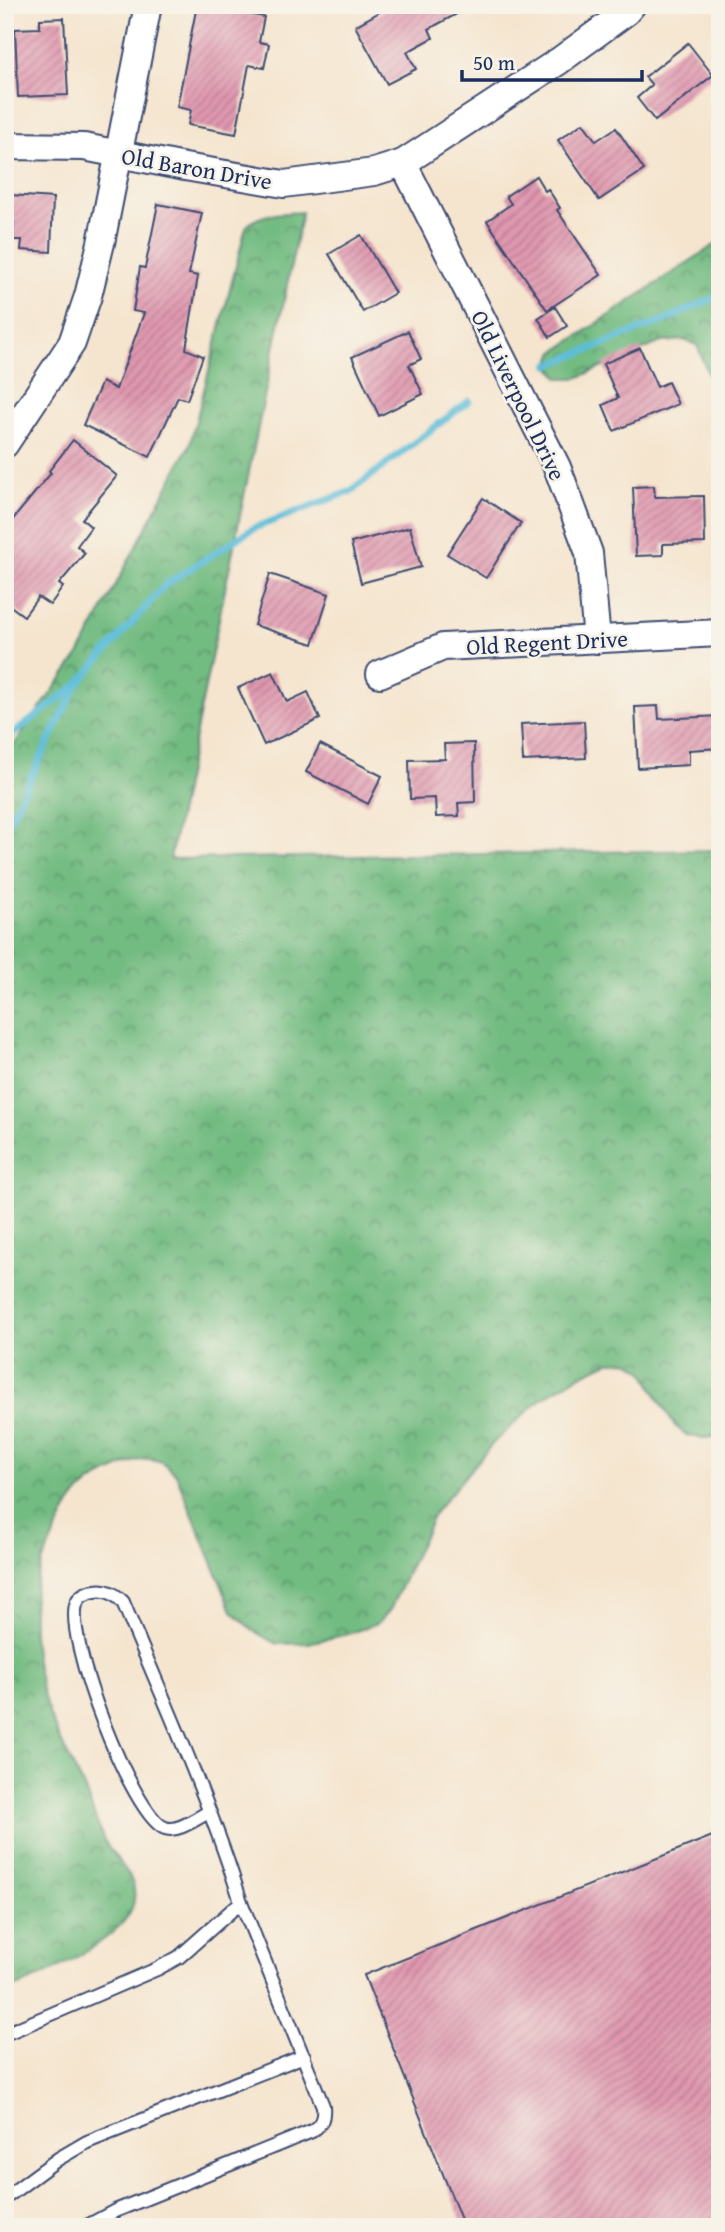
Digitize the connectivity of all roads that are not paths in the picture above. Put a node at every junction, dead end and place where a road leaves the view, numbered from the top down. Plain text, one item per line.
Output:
1 (148, 5) edge
2 (632, 5) edge
3 (5, 146) edge
4 (117, 153) junction
5 (403, 163) junction
6 (5, 444) edge
7 (720, 633) edge
8 (597, 640) junction
9 (380, 674) dead end
10 (209, 1812) junction
11 (242, 1902) junction
12 (5, 2034) edge
13 (304, 2056) junction
14 (5, 2198) edge
15 (85, 2227) edge

1 - 4 street
2 - 5 street, Old Baron Drive
3 - 4 street, Old Baron Drive
4 - 5 street, Old Baron Drive
4 - 6 street
5 - 8 street, Old Liverpool Drive
7 - 8 street, Old Regent Drive
8 - 9 street, Old Regent Drive
10 - 10 lane
10 - 11 lane
11 - 12 lane
11 - 13 lane
13 - 14 lane
13 - 15 lane

